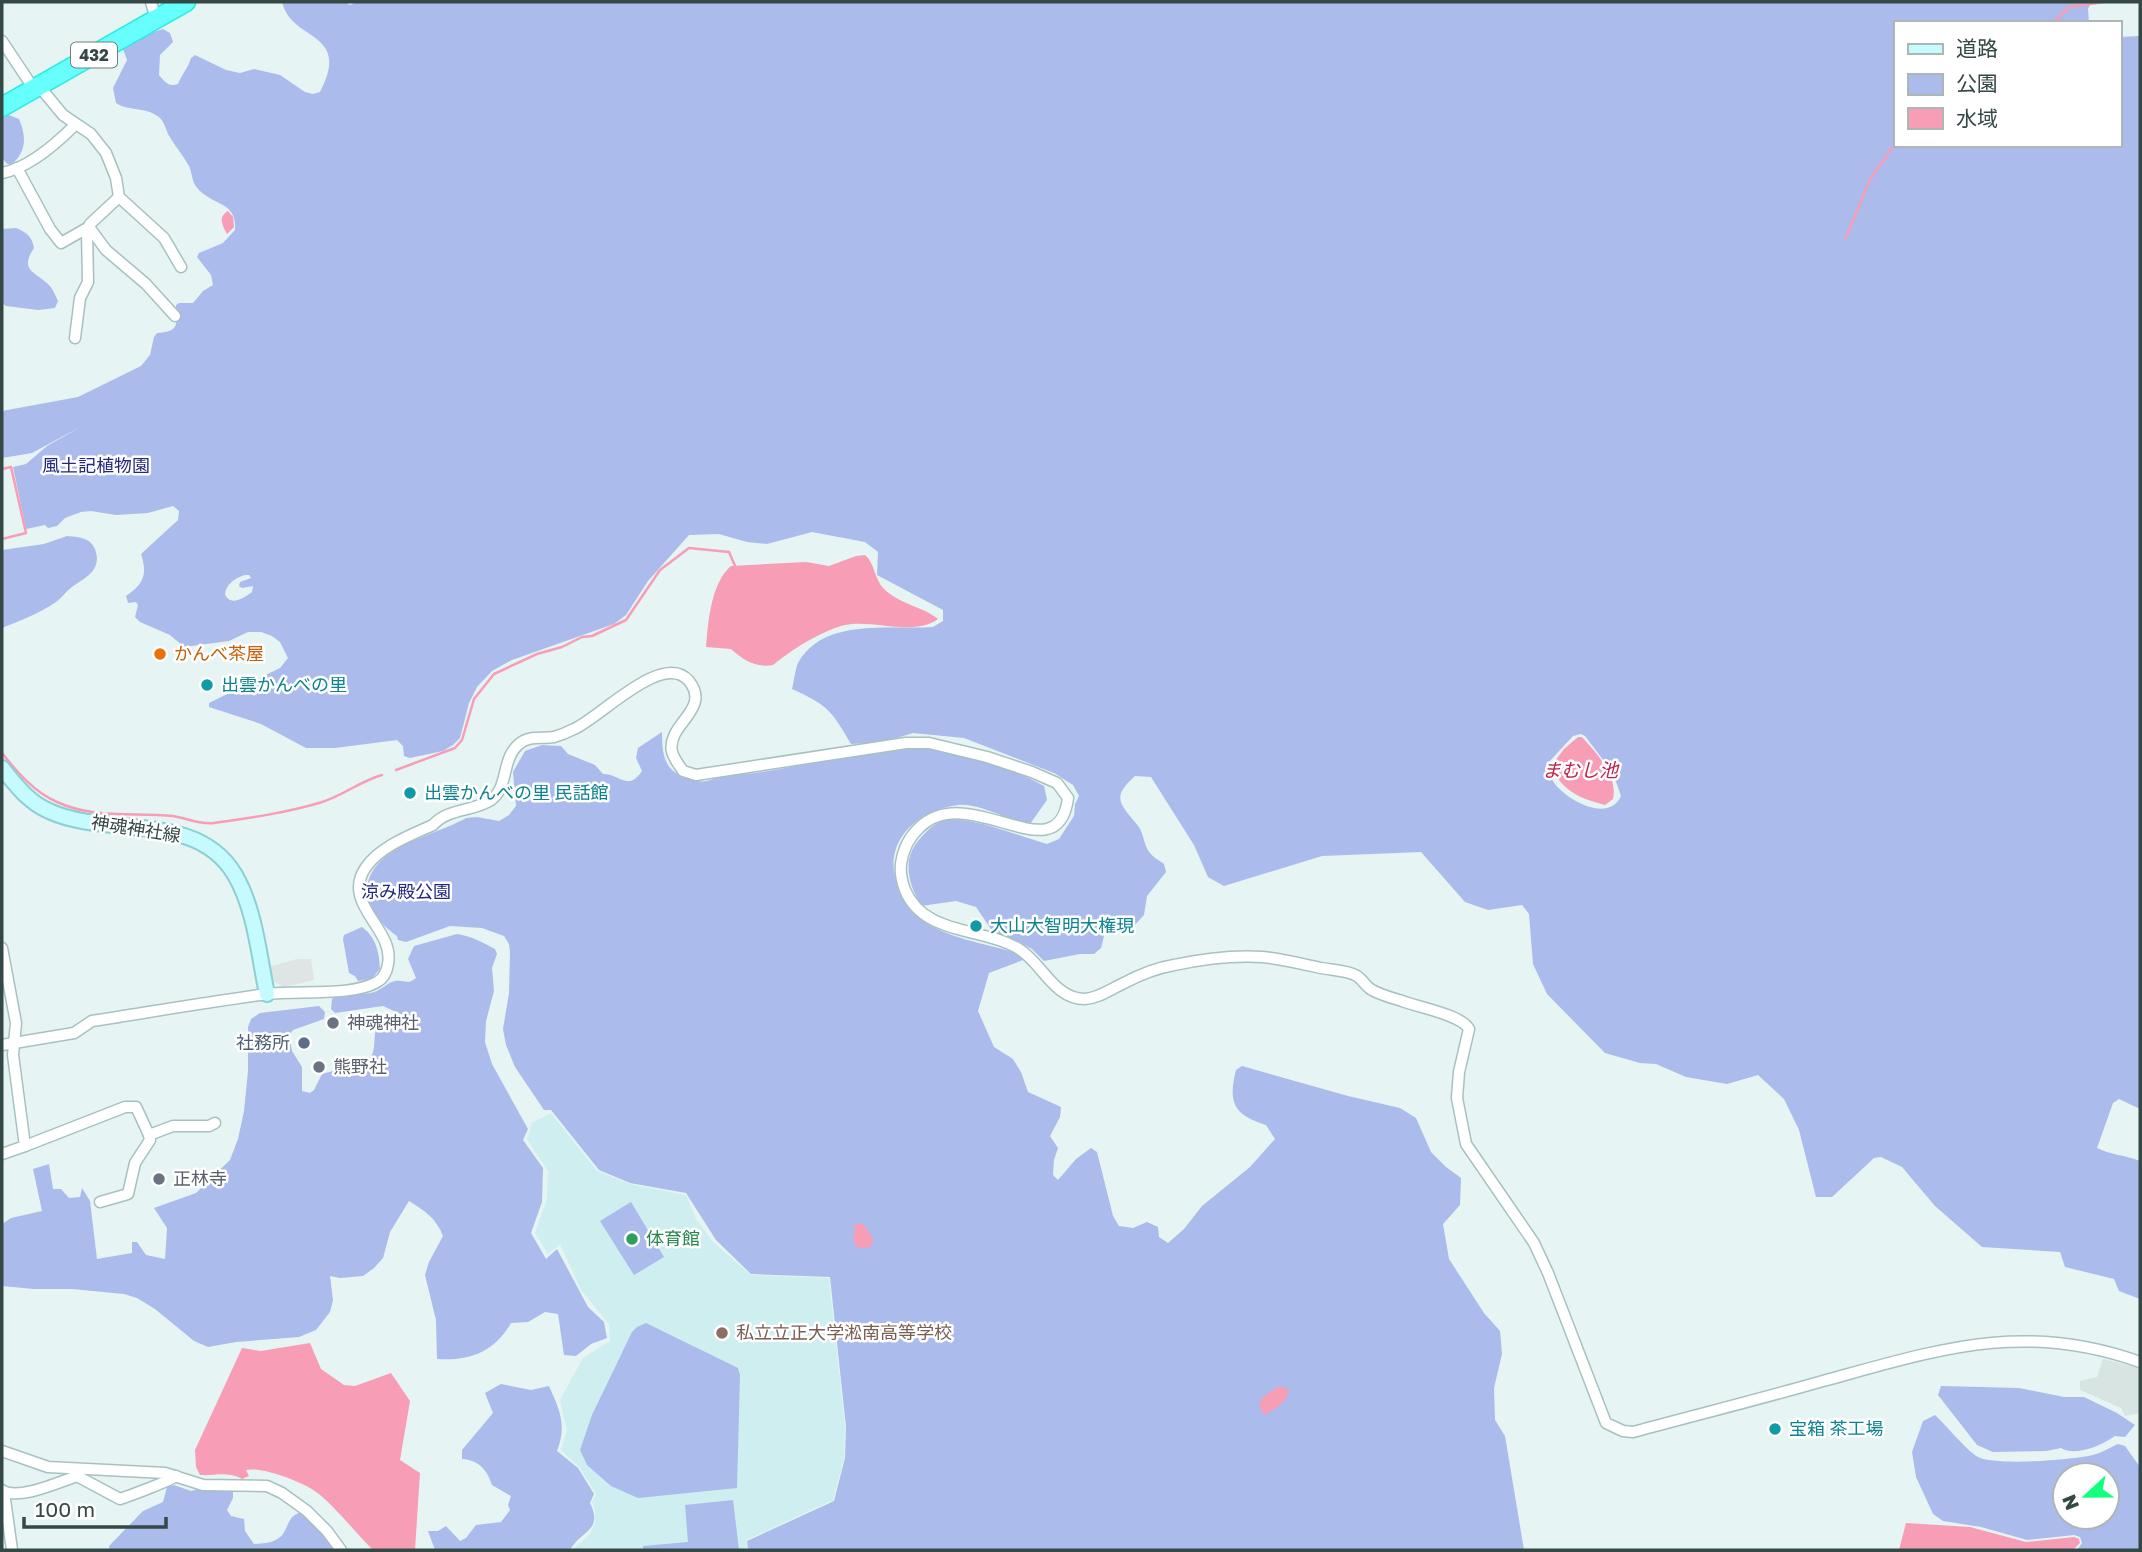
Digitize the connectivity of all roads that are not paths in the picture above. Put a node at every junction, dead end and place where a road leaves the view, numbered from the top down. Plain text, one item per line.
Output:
1 (150, 2) edge
2 (186, 2) edge
3 (156, 20) junction
4 (2, 41) edge
5 (37, 87) junction
6 (2, 107) edge
7 (75, 125) junction
8 (18, 168) junction
9 (2, 173) edge
10 (119, 197) junction
11 (89, 227) junction
12 (181, 267) dead end
13 (175, 316) dead end
14 (75, 338) dead end
15 (2, 768) edge
16 (2, 948) edge
17 (267, 994) junction
18 (15, 1041) junction
19 (2, 1045) edge
20 (215, 1123) dead end
21 (149, 1135) junction
22 (24, 1146) junction
23 (2, 1153) edge
24 (100, 1202) dead end
25 (2140, 1362) edge
26 (2, 1451) edge
27 (77, 1473) junction
28 (176, 1476) junction
29 (3, 1491) edge
30 (12, 1550) edge
31 (341, 1550) edge

1 - 3 street
2 - 3 highway, 432
3 - 5 highway, 432
4 - 5 street
5 - 6 highway, 432
5 - 7 street
7 - 8 street
7 - 10 street
8 - 9 street
8 - 11 street
10 - 11 street
10 - 12 street
11 - 13 street
11 - 14 street
15 - 17 main road, 神魂神社線
16 - 18 street
17 - 18 street
17 - 25 street
18 - 19 street
18 - 22 street
20 - 21 street
21 - 22 street
21 - 24 street
22 - 23 street
26 - 27 street
27 - 28 street
27 - 28 street
27 - 29 street
28 - 31 street
29 - 30 street

